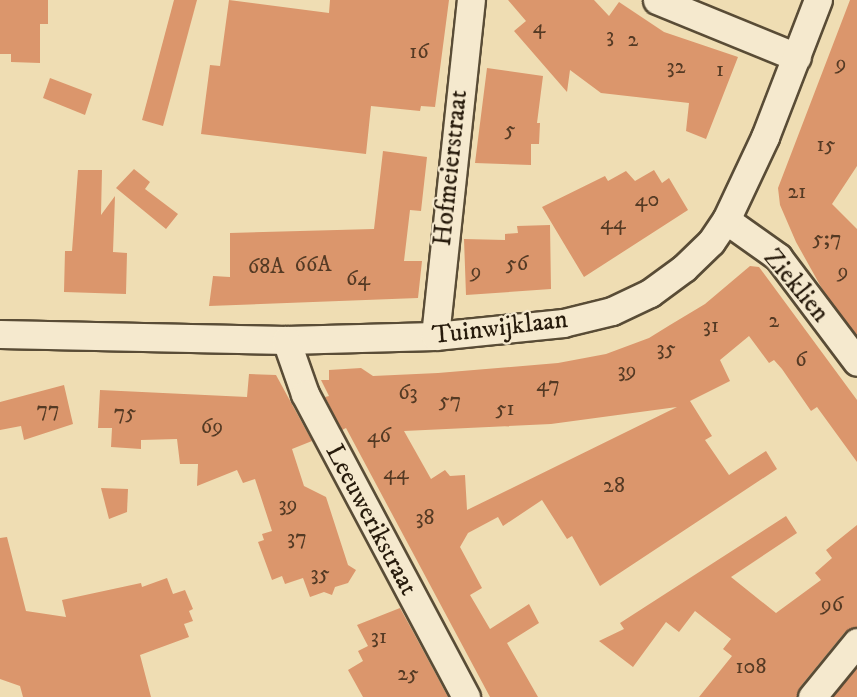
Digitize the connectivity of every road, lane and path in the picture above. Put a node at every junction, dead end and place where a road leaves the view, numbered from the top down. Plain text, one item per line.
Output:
1 (471, 0) edge
2 (657, 0) edge
3 (818, 0) edge
4 (797, 57) junction
5 (726, 219) junction
6 (0, 334) edge
7 (435, 336) junction
8 (286, 340) junction
9 (857, 362) edge
10 (857, 642) edge
11 (466, 697) edge
12 (812, 697) edge

1 - 7 street, Hofmeierstraat
2 - 4 street
3 - 4 street, Tuinwijklaan
4 - 5 street, Tuinwijklaan
5 - 7 street, Tuinwijklaan
5 - 9 street, Zieklien
6 - 8 street, Tuinwijklaan
7 - 8 street, Tuinwijklaan
8 - 11 street, Leeuwerikstraat
10 - 12 street

